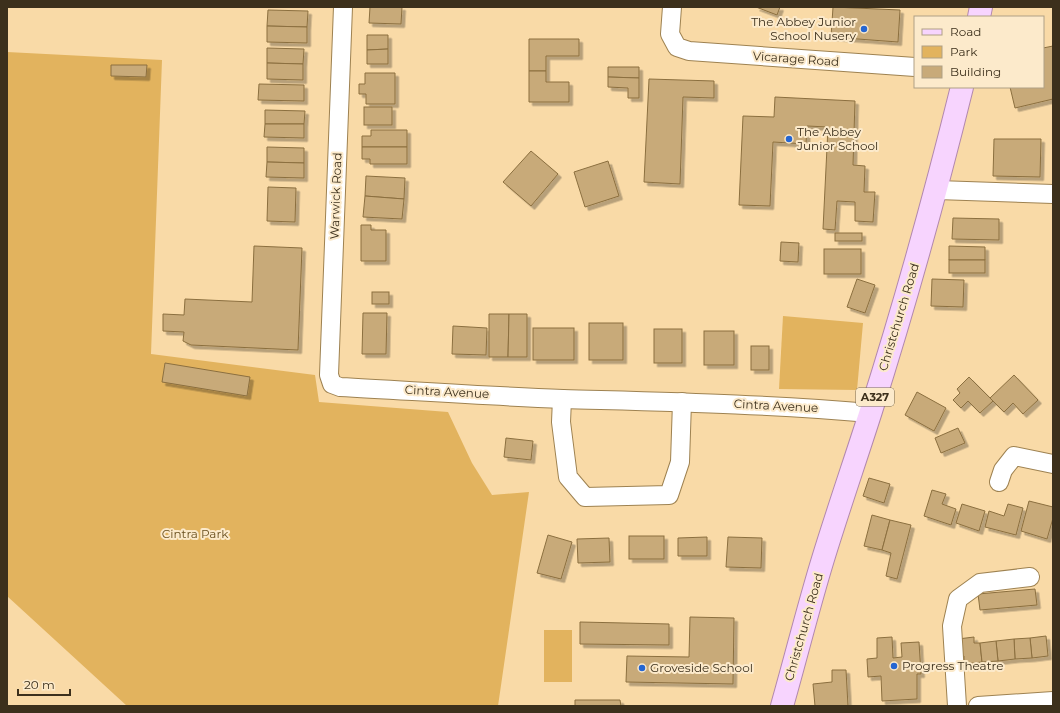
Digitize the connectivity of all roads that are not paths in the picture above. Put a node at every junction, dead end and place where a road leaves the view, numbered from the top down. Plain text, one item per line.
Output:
1 (342, 7) edge
2 (672, 7) edge
3 (914, 67) edge
4 (962, 88) edge
5 (937, 190) junction
6 (1053, 194) edge
7 (332, 384) joint
8 (562, 399) junction
9 (682, 402) junction
10 (870, 413) junction
11 (1053, 464) edge
12 (999, 482) dead end
13 (1030, 577) dead end
14 (1053, 701) edge
15 (782, 706) edge
16 (957, 706) edge
17 (978, 706) edge

1 - 7 street, Warwick Road
2 - 3 street, Vicarage Road
4 - 5 main road, Christchurch Road / A327
5 - 6 street
5 - 10 main road, Christchurch Road / A327
7 - 8 street, Cintra Avenue
8 - 9 street, Cintra Avenue
8 - 9 street
9 - 10 street, Cintra Avenue
10 - 15 main road, Christchurch Road / A327
11 - 12 street
13 - 16 street
14 - 17 street

